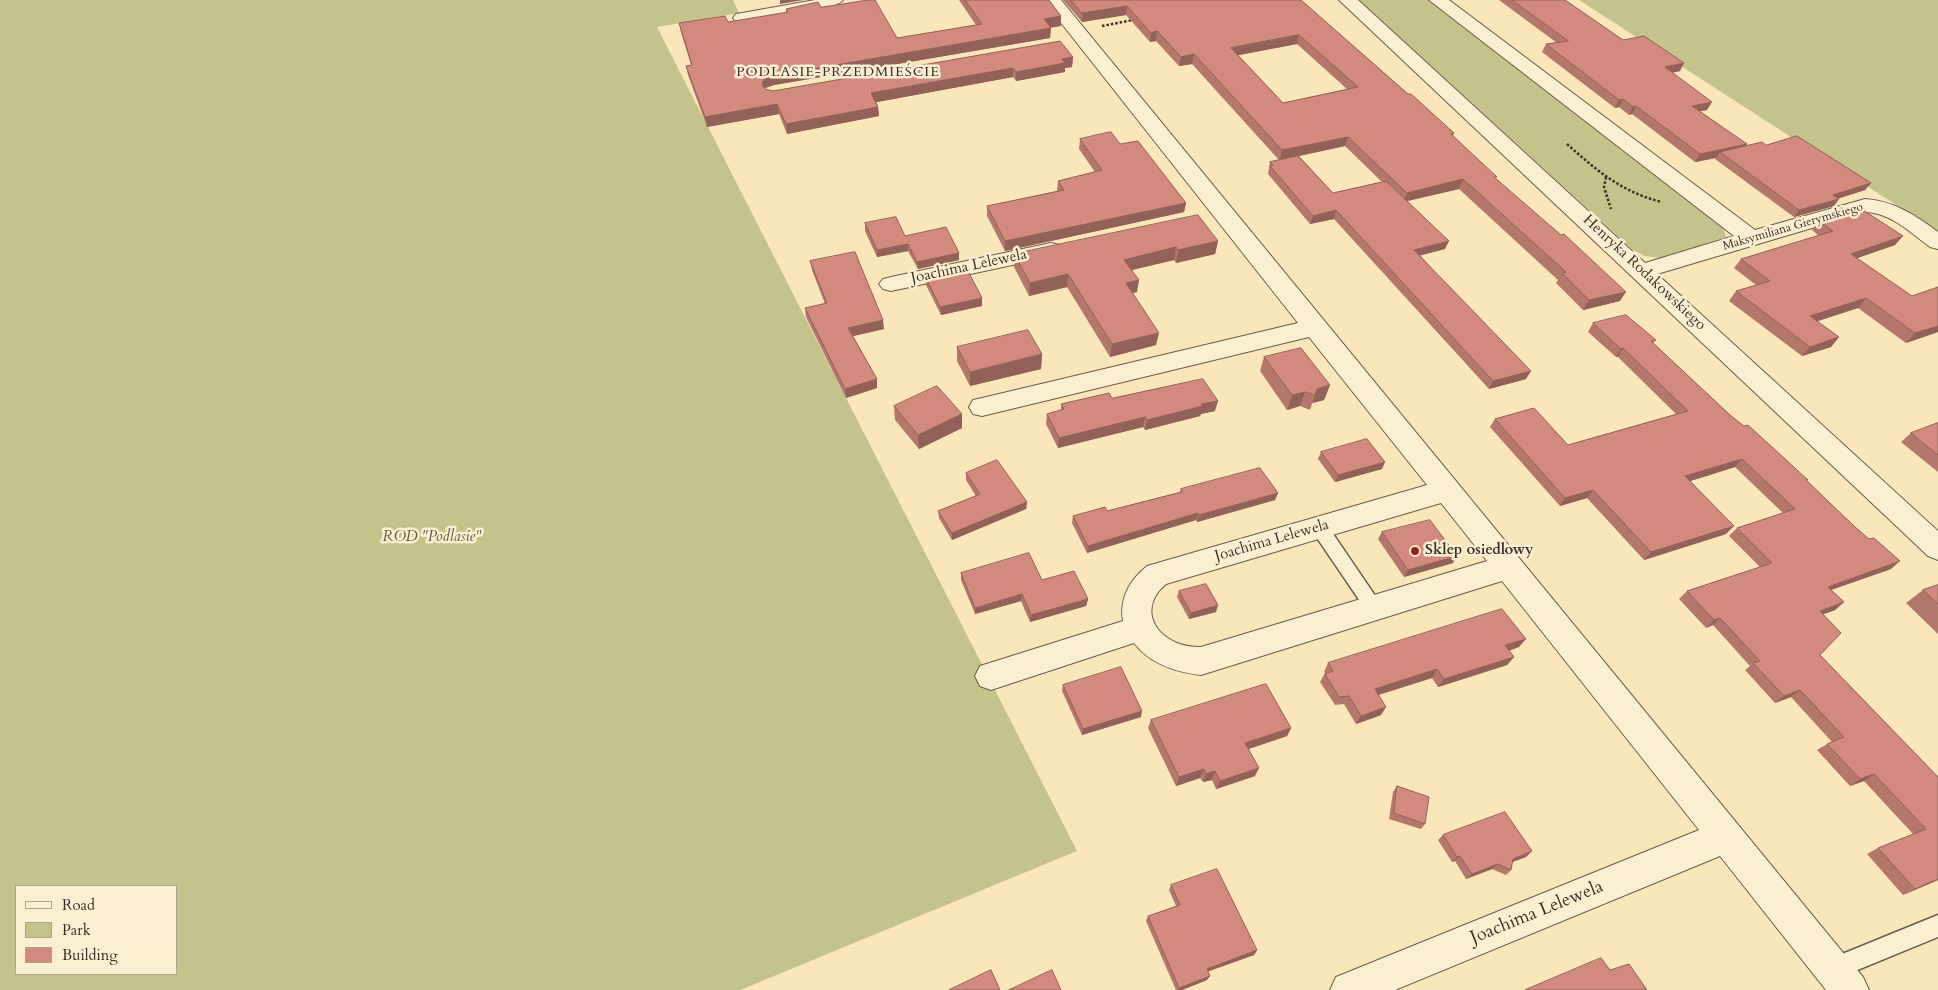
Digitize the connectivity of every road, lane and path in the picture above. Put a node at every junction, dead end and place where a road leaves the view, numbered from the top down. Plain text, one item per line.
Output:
1 (834, 0) edge
2 (1052, 0) edge
3 (1348, 0) edge
4 (1438, 0) edge
5 (742, 18) edge
6 (1134, 20) edge
7 (1075, 37) junction
8 (1567, 144) dead end
9 (1606, 177) dead end
10 (1752, 239) junction
11 (1938, 242) edge
12 (1071, 246) edge
13 (1642, 271) junction
14 (891, 284) dead end
15 (1315, 327) junction
16 (982, 407) dead end
17 (1447, 490) junction
18 (1319, 527) junction
19 (1938, 548) edge
20 (1508, 567) junction
21 (1374, 608) junction
22 (1141, 628) junction
23 (991, 676) dead end
24 (1726, 836) junction
25 (1938, 926) edge
26 (1841, 980) edge
27 (1349, 990) edge

1 - 5 street
2 - 7 street
3 - 13 street, Henryka Rodakowskiego
4 - 10 street
6 - 7 path
7 - 15 street
8 - 9 path
10 - 11 street, Maksymiliana Gierymskiego
10 - 13 street, Maksymiliana Gierymskiego
12 - 14 street, Joachima Lelewela
13 - 19 street, Henryka Rodakowskiego
15 - 16 street
15 - 17 street
17 - 18 street, Joachima Lelewela
17 - 20 street
18 - 21 lane
18 - 22 street, Joachima Lelewela
20 - 21 street
20 - 24 street
21 - 22 street
22 - 23 street
24 - 26 street
24 - 27 street, Joachima Lelewela
25 - 26 lane

